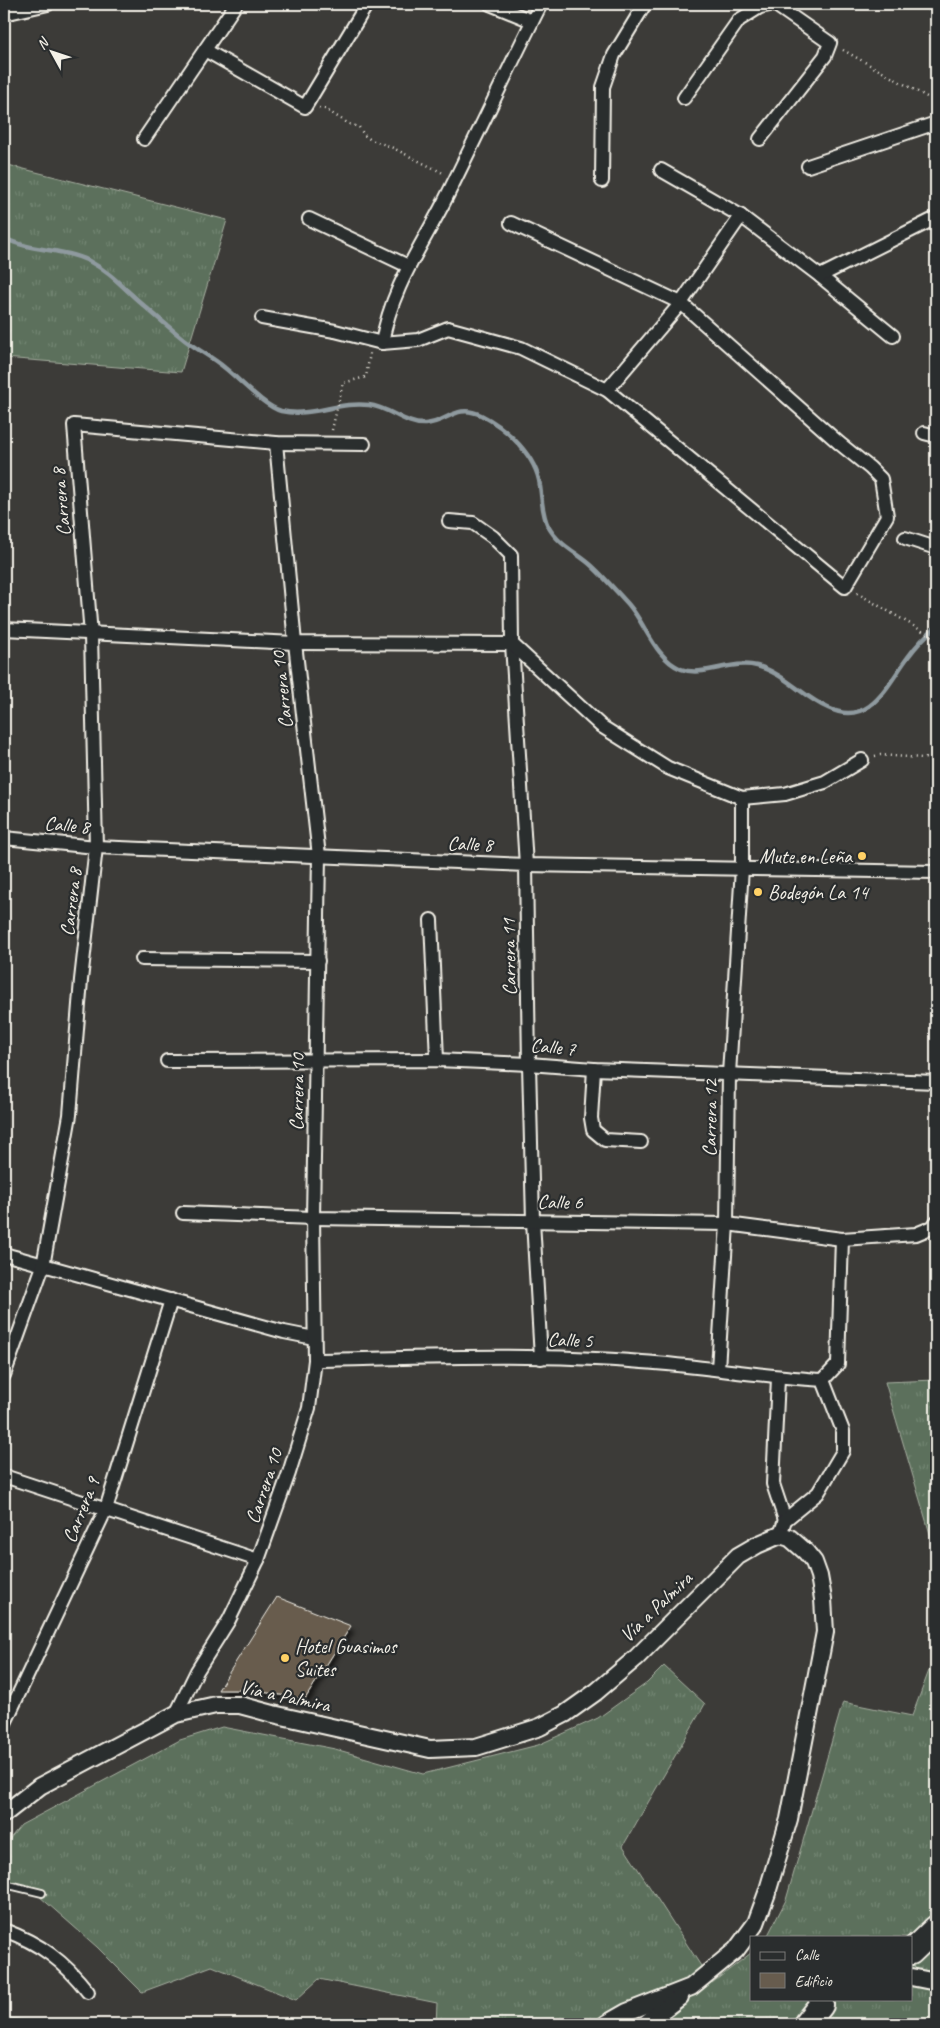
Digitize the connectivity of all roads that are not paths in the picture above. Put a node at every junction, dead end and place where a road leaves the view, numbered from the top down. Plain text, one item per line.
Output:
1 (48, 4) edge
2 (236, 4) edge
3 (367, 4) edge
4 (490, 4) edge
5 (541, 4) edge
6 (645, 4) edge
7 (775, 4) edge
8 (934, 4) edge
9 (936, 8) edge
10 (4, 14) edge
11 (532, 21) junction
12 (205, 50) junction
13 (684, 98) dead end
14 (936, 123) edge
15 (144, 139) dead end
16 (760, 139) dead end
17 (808, 166) dead end
18 (660, 170) dead end
19 (602, 181) dead end
20 (741, 216) junction
21 (310, 218) dead end
22 (936, 218) edge
23 (511, 223) dead end
24 (408, 266) junction
25 (820, 276) junction
26 (681, 303) junction
27 (262, 318) dead end
28 (893, 336) dead end
29 (377, 342) junction
30 (607, 390) junction
31 (276, 443) junction
32 (364, 444) dead end
33 (449, 521) dead end
34 (905, 538) dead end
35 (936, 548) edge
36 (4, 629) edge
37 (91, 635) junction
38 (295, 643) junction
39 (512, 644) junction
40 (862, 760) road end
41 (742, 798) junction
42 (4, 838) edge
43 (96, 846) junction
44 (319, 856) junction
45 (526, 865) junction
46 (742, 868) junction
47 (936, 872) edge
48 (431, 920) dead end
49 (142, 959) dead end
50 (318, 961) junction
51 (437, 1060) junction
52 (167, 1061) dead end
53 (316, 1062) junction
54 (529, 1064) junction
55 (594, 1070) junction
56 (729, 1074) junction
57 (936, 1082) edge
58 (641, 1142) dead end
59 (183, 1213) dead end
60 (314, 1218) junction
61 (533, 1221) junction
62 (727, 1224) junction
63 (935, 1224) edge
64 (842, 1239) junction
65 (4, 1254) edge
66 (43, 1266) junction
67 (171, 1300) junction
68 (314, 1338) junction
69 (541, 1358) junction
70 (315, 1360) junction
71 (718, 1369) junction
72 (4, 1375) edge
73 (778, 1378) junction
74 (824, 1380) junction
75 (4, 1476) edge
76 (106, 1509) junction
77 (785, 1520) junction
78 (780, 1536) junction
79 (258, 1560) junction
80 (176, 1714) junction
81 (4, 1725) edge
82 (4, 1814) edge
83 (4, 1887) edge
84 (42, 1893) dead end
85 (936, 1928) edge
86 (4, 1930) edge
87 (912, 1951) edge
88 (912, 1977) edge
89 (936, 1982) edge
90 (691, 1987) junction
91 (88, 1992) dead end
92 (827, 2002) edge
93 (606, 2024) edge
94 (645, 2024) edge
95 (797, 2024) edge
96 (806, 2024) edge

1 - 10 street
2 - 12 street
3 - 12 street
4 - 11 street
5 - 11 street
6 - 19 street
7 - 13 street
7 - 16 street
8 - 9 street
11 - 24 street
12 - 15 street
14 - 17 street
18 - 20 street
20 - 25 street
20 - 26 street
21 - 24 street
22 - 25 street
23 - 26 street
24 - 29 street
25 - 28 street
26 - 30 street
26 - 30 street
27 - 29 street
29 - 30 street
31 - 32 street
31 - 37 street, Carrera 8
31 - 38 street, Carrera 10
33 - 39 street, Carrera 11
34 - 35 street
36 - 37 street
37 - 38 street
37 - 43 street, Carrera 8
38 - 39 street
38 - 44 street, Carrera 10
39 - 41 street
39 - 45 street, Carrera 11
40 - 41 street
41 - 46 street, Carrera 12
42 - 43 street, Calle 8
43 - 44 street, Calle 8
43 - 66 street, Carrera 8
44 - 45 street, Calle 8
44 - 50 street, Carrera 10
45 - 46 street, Calle 8
45 - 54 street, Carrera 11
46 - 47 street, Calle 8
46 - 56 street, Carrera 12
48 - 51 street
49 - 50 street
50 - 53 street, Carrera 10
51 - 53 street, Calle 7
51 - 54 street, Calle 7
52 - 53 street, Calle 7
53 - 60 street, Carrera 10
54 - 55 street, Calle 7
54 - 61 street, Carrera 11
55 - 56 street, Calle 7
55 - 58 street
56 - 57 street, Calle 7
56 - 62 street, Carrera 12
59 - 60 street, Calle 6
60 - 61 street, Calle 6
60 - 68 street, Carrera 10
61 - 62 street, Calle 6
61 - 69 street, Carrera 11
62 - 64 street, Calle 6
62 - 71 street, Carrera 12
63 - 64 street, Calle 6
64 - 74 street
65 - 66 street
66 - 67 street
66 - 72 street, Carrera 8
67 - 68 street
67 - 76 street, Carrera 9
68 - 70 street, Carrera 10
69 - 70 street, Calle 5
69 - 71 street, Calle 5
70 - 79 street, Carrera 10
71 - 73 street, Calle 5
73 - 74 street, Calle 5
73 - 77 street
74 - 77 street
75 - 76 street
76 - 79 street
76 - 81 street, Carrera 9
77 - 78 street
78 - 80 street, Vía a Palmira
78 - 90 street
79 - 80 street, Carrera 10
80 - 82 street, Vía a Palmira
83 - 84 lane
85 - 87 highway
86 - 91 street
88 - 89 street
90 - 93 street
90 - 94 street
92 - 95 street
92 - 96 highway

